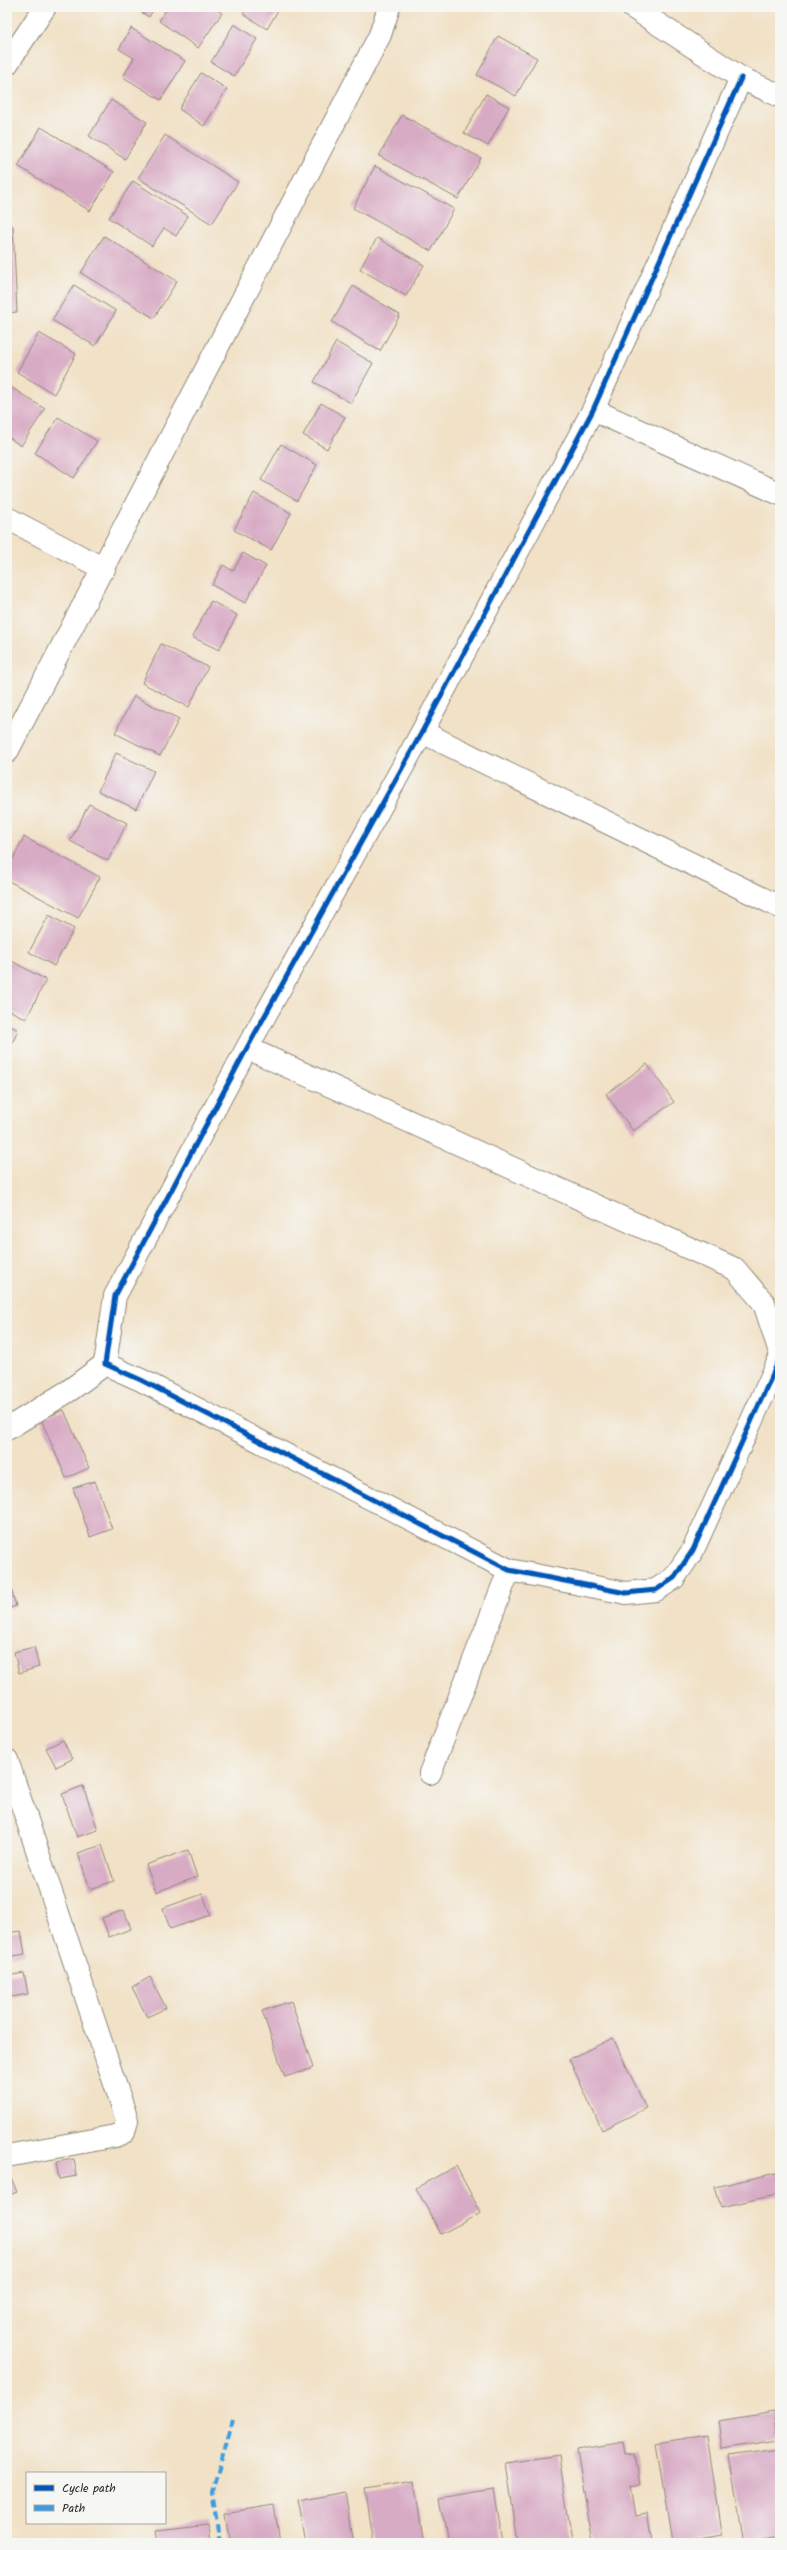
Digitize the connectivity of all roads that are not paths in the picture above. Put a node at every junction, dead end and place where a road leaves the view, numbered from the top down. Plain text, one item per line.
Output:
1 (45, 7) edge
2 (389, 7) edge
3 (632, 7) edge
4 (7, 64) edge
5 (741, 78) junction
6 (780, 96) edge
7 (594, 410) junction
8 (780, 494) edge
9 (7, 518) edge
10 (104, 569) junction
11 (422, 732) junction
12 (7, 752) edge
13 (780, 907) edge
14 (247, 1048) junction
15 (780, 1352) edge
16 (780, 1358) edge
17 (105, 1364) junction
18 (7, 1428) edge
19 (509, 1570) junction
20 (7, 1760) edge
21 (430, 1773) dead end
22 (7, 2156) edge

1 - 4 street
2 - 10 street
3 - 5 street
5 - 6 street
5 - 7 street
7 - 8 street
7 - 11 street
9 - 10 street
10 - 12 street
11 - 13 street
11 - 14 street
14 - 15 street
14 - 17 street
16 - 19 street
17 - 18 street
17 - 19 street
19 - 21 street
20 - 22 street

